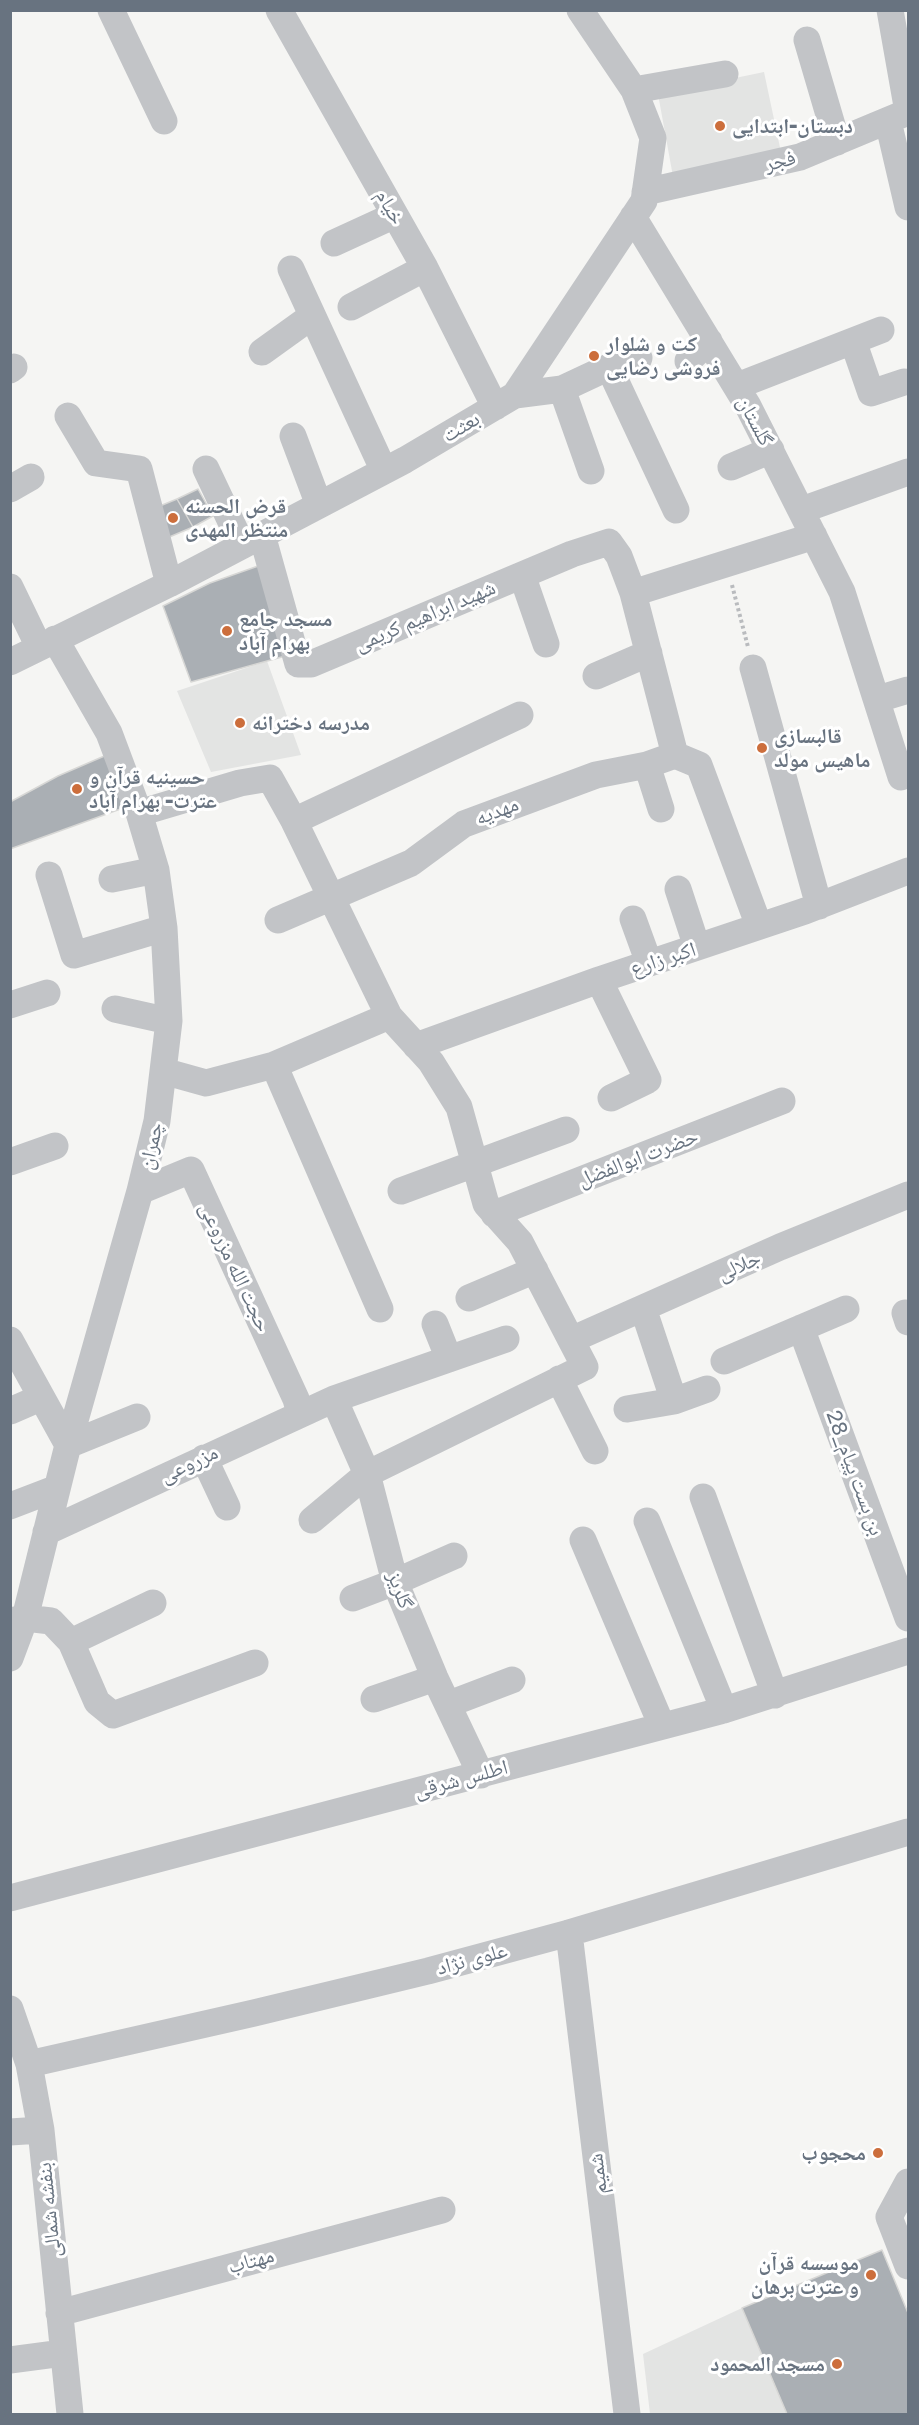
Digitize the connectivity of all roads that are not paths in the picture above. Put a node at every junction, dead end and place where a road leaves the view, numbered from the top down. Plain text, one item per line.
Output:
1 (111, 10) edge
2 (279, 10) edge
3 (580, 10) edge
4 (890, 10) edge
5 (807, 40) dead end
6 (725, 74) dead end
7 (634, 90) junction
8 (902, 115) edge
9 (164, 121) dead end
10 (837, 142) junction
11 (645, 192) junction
12 (909, 207) edge
13 (394, 215) junction
14 (633, 217) junction
15 (334, 243) dead end
16 (425, 268) junction
17 (291, 269) dead end
18 (351, 307) dead end
19 (312, 316) junction
20 (881, 330) dead end
21 (709, 341) junction
22 (853, 341) junction
23 (262, 352) dead end
24 (639, 358) dead end
25 (688, 361) dead end
26 (609, 367) junction
27 (904, 382) dead end
28 (737, 386) junction
29 (562, 388) junction
30 (505, 401) junction
31 (68, 416) dead end
32 (293, 436) dead end
33 (771, 450) junction
34 (730, 467) dead end
35 (206, 469) dead end
36 (384, 471) junction
37 (591, 471) dead end
38 (909, 472) edge
39 (319, 505) junction
40 (676, 510) dead end
41 (802, 510) junction
42 (814, 536) junction
43 (252, 540) junction
44 (522, 575) junction
45 (169, 584) junction
46 (10, 587) edge
47 (633, 593) junction
48 (47, 643) junction
49 (546, 644) dead end
50 (649, 653) junction
51 (10, 662) edge
52 (753, 668) road end
53 (596, 676) dead end
54 (909, 690) edge
55 (878, 699) junction
56 (520, 715) dead end
57 (675, 755) junction
58 (647, 765) junction
59 (902, 777) dead end
60 (661, 809) dead end
61 (139, 813) junction
62 (294, 821) junction
63 (156, 870) junction
64 (909, 871) edge
65 (49, 875) dead end
66 (112, 879) dead end
67 (678, 889) dead end
68 (331, 896) junction
69 (819, 906) junction
70 (633, 919) dead end
71 (278, 920) dead end
72 (759, 926) junction
73 (164, 928) junction
74 (698, 947) junction
75 (649, 963) junction
76 (599, 980) junction
77 (47, 993) dead end
78 (10, 1005) edge
79 (115, 1009) dead end
80 (389, 1016) junction
81 (169, 1021) junction
82 (416, 1046) junction
83 (274, 1065) junction
84 (163, 1071) junction
85 (611, 1098) dead end
86 (782, 1101) dead end
87 (566, 1131) dead end
88 (55, 1146) dead end
89 (10, 1162) edge
90 (475, 1164) junction
91 (140, 1191) junction
92 (401, 1191) dead end
93 (909, 1195) edge
94 (495, 1214) junction
95 (535, 1270) junction
96 (469, 1298) dead end
97 (643, 1308) junction
98 (380, 1309) dead end
99 (846, 1309) dead end
100 (435, 1324) dead end
101 (801, 1328) junction
102 (506, 1339) dead end
103 (10, 1340) edge
104 (571, 1340) junction
105 (449, 1359) junction
106 (724, 1361) dead end
107 (559, 1379) junction
108 (707, 1389) dead end
109 (40, 1398) junction
110 (334, 1400) junction
111 (674, 1401) junction
112 (627, 1409) dead end
113 (10, 1411) edge
114 (300, 1414) junction
115 (136, 1418) dead end
116 (68, 1445) junction
117 (595, 1451) dead end
118 (204, 1458) junction
119 (367, 1474) junction
120 (57, 1488) junction
121 (703, 1497) dead end
122 (10, 1506) edge
123 (227, 1507) dead end
124 (312, 1520) dead end
125 (647, 1521) dead end
126 (46, 1532) junction
127 (583, 1540) dead end
128 (454, 1556) dead end
129 (395, 1582) junction
130 (353, 1598) dead end
131 (153, 1603) dead end
132 (909, 1618) edge
133 (18, 1620) edge
134 (71, 1642) junction
135 (909, 1651) edge
136 (10, 1658) edge
137 (255, 1663) dead end
138 (435, 1678) junction
139 (512, 1680) dead end
140 (776, 1695) junction
141 (374, 1699) dead end
142 (449, 1704) junction
143 (724, 1710) junction
144 (662, 1726) junction
145 (481, 1775) junction
146 (909, 1832) edge
147 (10, 1898) edge
148 (569, 1933) junction
149 (10, 2009) edge
150 (29, 2064) junction
151 (41, 2130) junction
152 (10, 2132) edge
153 (909, 2182) edge
154 (442, 2210) dead end
155 (909, 2266) edge
156 (59, 2313) junction
157 (63, 2353) junction
158 (10, 2360) edge
159 (70, 2415) edge
160 (627, 2415) edge

1 - 9 street
2 - 13 street, خیام
3 - 7 street, بعثت
4 - 8 street
5 - 10 street
6 - 7 street
7 - 11 street, بعثت
8 - 10 street, فجر
8 - 12 street
10 - 11 street, فجر
11 - 14 street, بعثت
13 - 15 street
13 - 16 street, خیام
14 - 21 street, گلستان
14 - 30 street, بعثت
16 - 18 street
16 - 30 street, خیام
17 - 19 street
19 - 23 street
19 - 36 street
20 - 22 street
21 - 25 street
21 - 28 street, گلستان
22 - 27 street
22 - 28 street
24 - 26 street
26 - 29 street
26 - 40 street
28 - 33 street, گلستان
29 - 30 street
29 - 37 street
30 - 36 street, بعثت
31 - 45 street
32 - 39 street
33 - 34 street
33 - 41 street, گلستان
35 - 43 street
36 - 39 street, بعثت
38 - 41 street
39 - 43 street, بعثت
41 - 42 street, گلستان
42 - 47 street
42 - 55 street, گلستان
43 - 44 street, شهید ابراهیم کریمی
43 - 45 street, بعثت
44 - 47 street, شهید ابراهیم کریمی
44 - 49 street
45 - 48 street, بعثت
46 - 48 street, چمران
47 - 50 street
48 - 51 street, بعثت
48 - 61 street, چمران
50 - 53 street
50 - 57 street
52 - 69 street
54 - 55 street
55 - 59 street, گلستان
56 - 62 street
57 - 58 street, مهدیه
57 - 72 street
58 - 60 street
58 - 68 street, مهدیه
61 - 62 street
61 - 63 street, چمران
62 - 68 street
63 - 66 street
63 - 73 street, چمران
64 - 69 street, اکبر زارع
65 - 73 street
67 - 74 street
68 - 71 street, مهدیه
68 - 80 street
69 - 72 street, اکبر زارع
70 - 75 street
72 - 74 street, اکبر زارع
73 - 81 street, چمران
74 - 75 street, اکبر زارع
75 - 76 street, اکبر زارع
76 - 82 street, اکبر زارع
76 - 85 street
77 - 78 street
79 - 81 street
80 - 82 street
80 - 83 street
81 - 84 street, چمران
82 - 90 street
83 - 84 street
83 - 98 street
84 - 91 street, چمران
86 - 94 street, حضرت ابوالفضل
87 - 90 street
88 - 89 street
90 - 92 street
90 - 94 street
91 - 114 street, حجت الله مزروعی
91 - 116 street, چمران
93 - 97 street, جلالی
94 - 95 street
95 - 96 street
95 - 104 street
97 - 104 street, جلالی
97 - 111 street
99 - 101 street
100 - 105 street
101 - 106 street
101 - 132 street, بن بست پیام_28
102 - 105 street, مزروعی
103 - 109 street
104 - 107 street
105 - 110 street, مزروعی
107 - 117 street
107 - 119 street
108 - 111 street
109 - 113 street
109 - 116 street
110 - 114 street, مزروعی
110 - 119 street, گلریز
111 - 112 street
114 - 118 street, مزروعی
115 - 116 street
116 - 120 street, چمران
118 - 123 street
118 - 126 street, مزروعی
119 - 124 street
119 - 129 street, گلریز
120 - 122 street
120 - 126 street, چمران
121 - 140 street
125 - 143 street
126 - 133 street, چمران
127 - 144 street
128 - 129 street
129 - 130 street
129 - 138 street, گلریز
131 - 134 street
133 - 134 street
133 - 136 street, چمران
134 - 137 street
135 - 140 street, اطلس شرقی
138 - 141 street
138 - 142 street, گلریز
139 - 142 street
140 - 143 street, اطلس شرقی
142 - 145 street, گلریز
143 - 144 street, اطلس شرقی
144 - 145 street, اطلس شرقی
145 - 147 street, اطلس شرقی
146 - 148 street, علوی نژاد
148 - 150 street, علوی نژاد
148 - 160 street, شمیم
149 - 150 street, بنفشه شمالی
150 - 151 street, بنفشه شمالی
151 - 152 street
151 - 156 street, بنفشه شمالی
153 - 155 street
154 - 156 street, مهتاب
156 - 157 street, بنفشه شمالی
157 - 158 street
157 - 159 street, بنفشه شمالی

